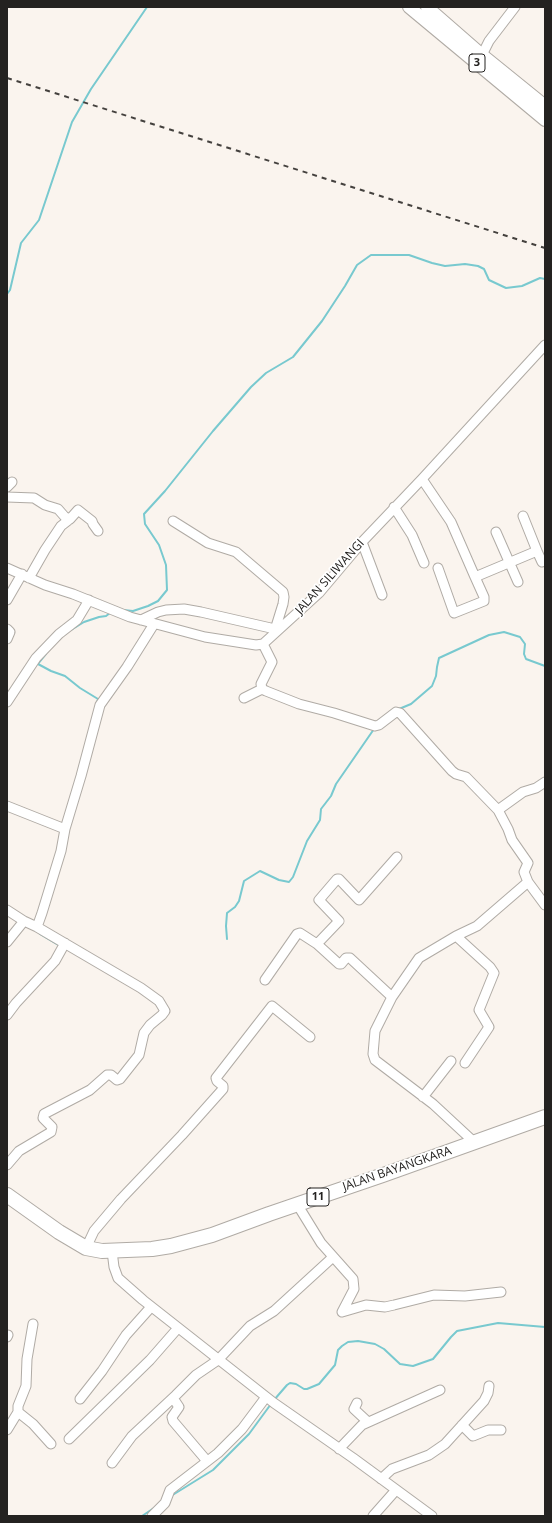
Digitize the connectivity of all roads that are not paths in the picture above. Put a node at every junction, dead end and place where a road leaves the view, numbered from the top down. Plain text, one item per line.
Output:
1 (409, 7) edge
2 (427, 7) edge
3 (515, 7) edge
4 (482, 55) junction
5 (545, 106) edge
6 (545, 120) edge
7 (545, 346) edge
8 (422, 480) junction
9 (7, 497) edge
10 (394, 507) junction
11 (523, 516) dead end
12 (70, 519) junction
13 (173, 521) dead end
14 (98, 531) dead end
15 (496, 532) dead end
16 (362, 542) junction
17 (537, 551) junction
18 (509, 562) junction
19 (542, 562) dead end
20 (424, 563) dead end
21 (7, 568) edge
22 (438, 568) dead end
23 (25, 576) junction
24 (475, 577) junction
25 (518, 582) dead end
26 (382, 595) dead end
27 (7, 600) edge
28 (89, 600) junction
29 (141, 620) junction
30 (154, 624) junction
31 (7, 629) edge
32 (275, 631) junction
33 (7, 639) edge
34 (263, 644) junction
35 (262, 689) junction
36 (244, 698) dead end
37 (7, 702) edge
38 (545, 782) edge
39 (7, 806) edge
40 (498, 810) junction
41 (65, 829) junction
42 (397, 858) dead end
43 (528, 882) junction
44 (545, 904) edge
45 (7, 910) edge
46 (24, 921) junction
47 (37, 926) junction
48 (456, 936) junction
49 (7, 942) edge
50 (65, 943) junction
51 (317, 944) junction
52 (265, 980) dead end
53 (392, 997) junction
54 (7, 1015) edge
55 (310, 1037) dead end
56 (451, 1062) dead end
57 (465, 1063) dead end
58 (423, 1097) junction
59 (545, 1117) edge
60 (474, 1142) junction
61 (7, 1165) edge
62 (7, 1194) edge
63 (297, 1204) junction
64 (86, 1248) junction
65 (112, 1251) junction
66 (333, 1257) junction
67 (501, 1292) dead end
68 (150, 1306) junction
69 (33, 1324) dead end
70 (178, 1328) junction
71 (218, 1360) junction
72 (489, 1386) dead end
73 (440, 1390) dead end
74 (266, 1397) junction
75 (173, 1398) junction
76 (80, 1399) dead end
77 (357, 1403) dead end
78 (18, 1412) junction
79 (368, 1422) junction
80 (462, 1425) junction
81 (7, 1430) edge
82 (501, 1430) dead end
83 (69, 1439) dead end
84 (51, 1444) dead end
85 (339, 1449) junction
86 (207, 1461) junction
87 (112, 1463) dead end
88 (381, 1479) junction
89 (396, 1490) junction
90 (152, 1516) edge
91 (373, 1516) edge
92 (432, 1516) edge

1 - 6 main road, 3
2 - 4 main road, 3
3 - 4 street
4 - 5 main road, 3
7 - 8 street, JALAN SILIWANGI
8 - 10 street, JALAN SILIWANGI
8 - 24 street
9 - 12 street
10 - 16 street, JALAN SILIWANGI
10 - 20 street
11 - 17 street
12 - 14 street
12 - 23 street
13 - 32 street
15 - 18 street
16 - 26 street
16 - 32 street, JALAN SILIWANGI
17 - 18 street
17 - 19 street
18 - 24 street
18 - 25 street
21 - 23 street
22 - 24 street
23 - 27 street
23 - 28 street
28 - 29 street
28 - 37 street
29 - 30 street
29 - 32 street
30 - 34 street
30 - 41 street
31 - 33 street
32 - 34 street, JALAN SILIWANGI
34 - 35 street
35 - 36 street
35 - 40 street
38 - 40 street
39 - 41 street
40 - 43 street
41 - 47 street
42 - 51 street
43 - 44 street
43 - 48 street
45 - 46 street
46 - 47 street
46 - 49 street
47 - 50 street
48 - 53 street
48 - 57 street
50 - 54 street
50 - 61 street
51 - 52 street
51 - 53 street
53 - 58 street
55 - 64 street
56 - 58 street
58 - 60 street
59 - 60 highway, JALAN BAYANGKARA / 11
60 - 63 highway, JALAN BAYANGKARA / 11
62 - 64 highway, 11
63 - 65 highway, JALAN BAYANGKARA / 11
63 - 66 street
64 - 65 highway, JALAN BAYANGKARA / 11
65 - 68 street
66 - 67 street
66 - 71 street
68 - 70 street
68 - 76 street
69 - 78 street
70 - 71 street
70 - 83 street
71 - 74 street
71 - 75 street
72 - 80 street
73 - 79 street
74 - 85 street
74 - 86 street
75 - 86 street
75 - 87 street
77 - 79 street
78 - 81 street
78 - 84 street
79 - 85 street
80 - 82 street
80 - 88 street
85 - 88 street
86 - 90 street
88 - 89 street
89 - 91 street
89 - 92 street

